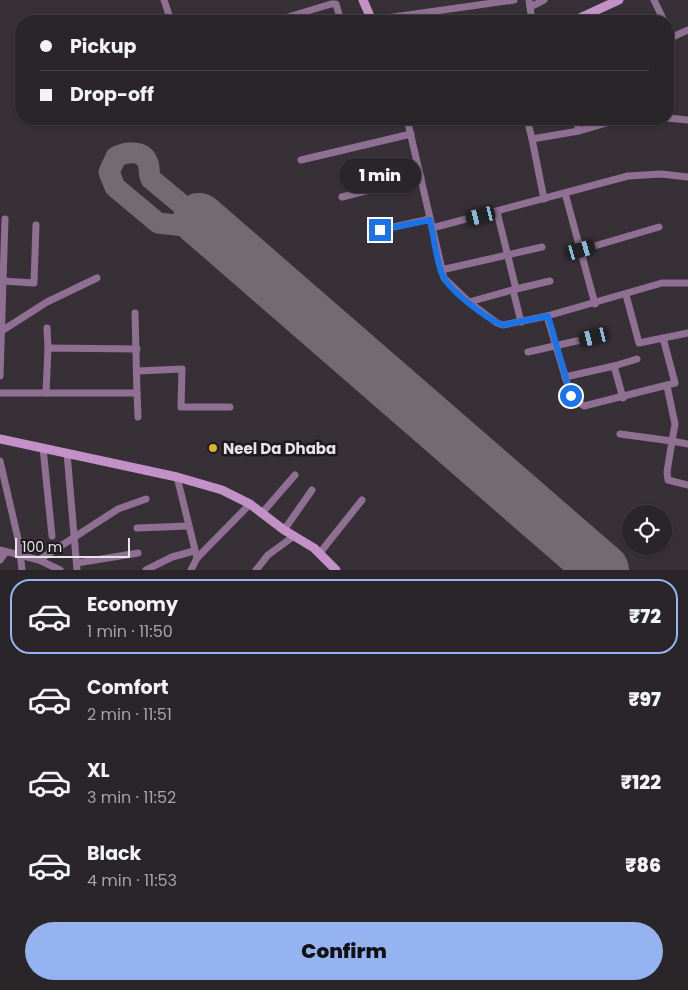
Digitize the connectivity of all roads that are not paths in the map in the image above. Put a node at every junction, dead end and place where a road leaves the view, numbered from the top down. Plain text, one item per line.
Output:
1 (164, 0) edge
2 (363, 0) edge
3 (514, 0) edge
4 (544, 0) edge
5 (619, 0) edge
6 (654, 0) edge
7 (529, 4) edge
8 (170, 15) edge
9 (295, 15) edge
10 (339, 15) edge
11 (369, 15) edge
12 (413, 15) edge
13 (586, 15) edge
14 (661, 15) edge
15 (688, 30) edge
16 (674, 37) edge
17 (674, 119) edge
18 (688, 120) edge
19 (409, 125) edge
20 (528, 125) edge
21 (578, 125) edge
22 (600, 125) edge
23 (579, 131) junction
24 (411, 134) junction
25 (532, 139) junction
26 (301, 160) dead end
27 (688, 177) edge
28 (421, 178) junction
29 (565, 193) junction
30 (342, 197) dead end
31 (544, 199) junction
32 (497, 212) junction
33 (5, 219) dead end
34 (430, 220) junction
35 (36, 225) dead end
36 (659, 227) dead end
37 (432, 228) junction
38 (380, 230) dead end
39 (2, 242) edge
40 (542, 246) dead end
41 (581, 250) junction
42 (506, 255) junction
43 (440, 270) junction
44 (2, 276) edge
45 (97, 278) dead end
46 (550, 281) dead end
47 (688, 283) edge
48 (514, 290) junction
49 (626, 295) junction
50 (469, 302) junction
51 (595, 304) junction
52 (1, 310) edge
53 (135, 313) dead end
54 (548, 316) junction
55 (521, 322) junction
56 (47, 328) dead end
57 (1, 332) edge
58 (688, 333) edge
59 (594, 337) dead end
60 (663, 338) junction
61 (557, 346) junction
62 (48, 348) junction
63 (137, 349) junction
64 (528, 352) dead end
65 (637, 359) dead end
66 (614, 366) junction
67 (138, 371) junction
68 (0, 376) edge
69 (565, 377) junction
70 (667, 386) junction
71 (0, 393) edge
72 (46, 393) junction
73 (138, 394) junction
74 (623, 398) junction
75 (230, 407) dead end
76 (138, 417) dead end
77 (620, 434) dead end
78 (0, 439) edge
79 (672, 441) junction
80 (688, 444) edge
81 (43, 448) junction
82 (67, 453) junction
83 (0, 460) edge
84 (295, 475) dead end
85 (177, 477) junction
86 (2, 482) edge
87 (688, 485) edge
88 (312, 490) dead end
89 (146, 498) dead end
90 (362, 500) dead end
91 (250, 504) junction
92 (262, 513) junction
93 (188, 526) junction
94 (137, 528) dead end
95 (284, 530) junction
96 (52, 536) dead end
97 (75, 536) junction
98 (294, 536) junction
99 (3, 551) edge
100 (138, 553) dead end
101 (195, 554) junction
102 (319, 554) junction
103 (21, 556) junction
104 (0, 560) edge
105 (39, 560) junction
106 (77, 566) edge
107 (22, 570) edge
108 (60, 570) edge
109 (146, 570) edge
110 (191, 570) edge
111 (256, 570) edge
112 (336, 570) edge

1 - 8 street
2 - 11 street
3 - 12 street
4 - 7 street
5 - 13 street
6 - 14 street
9 - 10 street
15 - 16 street
17 - 18 street
19 - 24 street
20 - 25 street
21 - 23 street
22 - 23 street
23 - 25 street
24 - 26 street
24 - 28 street
25 - 31 street
27 - 29 street
28 - 30 street
28 - 34 street
29 - 31 street
29 - 41 street
31 - 32 street
32 - 37 street
32 - 42 street
33 - 39 street
34 - 37 street
34 - 38 street
35 - 44 street
36 - 41 street
37 - 43 street
39 - 44 street
40 - 42 street
41 - 51 street
42 - 43 street
42 - 48 street
43 - 50 street
44 - 52 street
45 - 57 street
46 - 48 street
47 - 49 street
48 - 50 street
48 - 55 street
49 - 51 street
49 - 60 street
50 - 55 street
51 - 54 street
52 - 57 street
53 - 63 street
54 - 55 street
54 - 61 street
56 - 62 street
57 - 68 street
58 - 60 street
59 - 61 street
60 - 70 street
61 - 64 street
61 - 69 street
62 - 63 street
62 - 72 street
63 - 67 street
65 - 66 street
66 - 69 street
66 - 74 street
67 - 73 street
67 - 75 street
69 - 74 street
70 - 74 street
70 - 79 street
71 - 72 street
72 - 73 street
73 - 76 street
77 - 79 street
78 - 81 street
79 - 80 street
79 - 87 street
81 - 82 street
81 - 96 street
82 - 85 street
82 - 97 street
83 - 86 street
84 - 92 street
85 - 91 street
85 - 93 street
86 - 103 street
88 - 95 street
89 - 97 street
90 - 102 street
91 - 92 street
91 - 101 street
92 - 95 street
93 - 94 street
93 - 101 street
95 - 98 street
97 - 105 street
97 - 106 street
98 - 102 street
98 - 111 street
99 - 103 street
99 - 104 street
100 - 106 street
101 - 109 street
101 - 110 street
102 - 112 street
103 - 105 street
103 - 107 street
105 - 108 street

